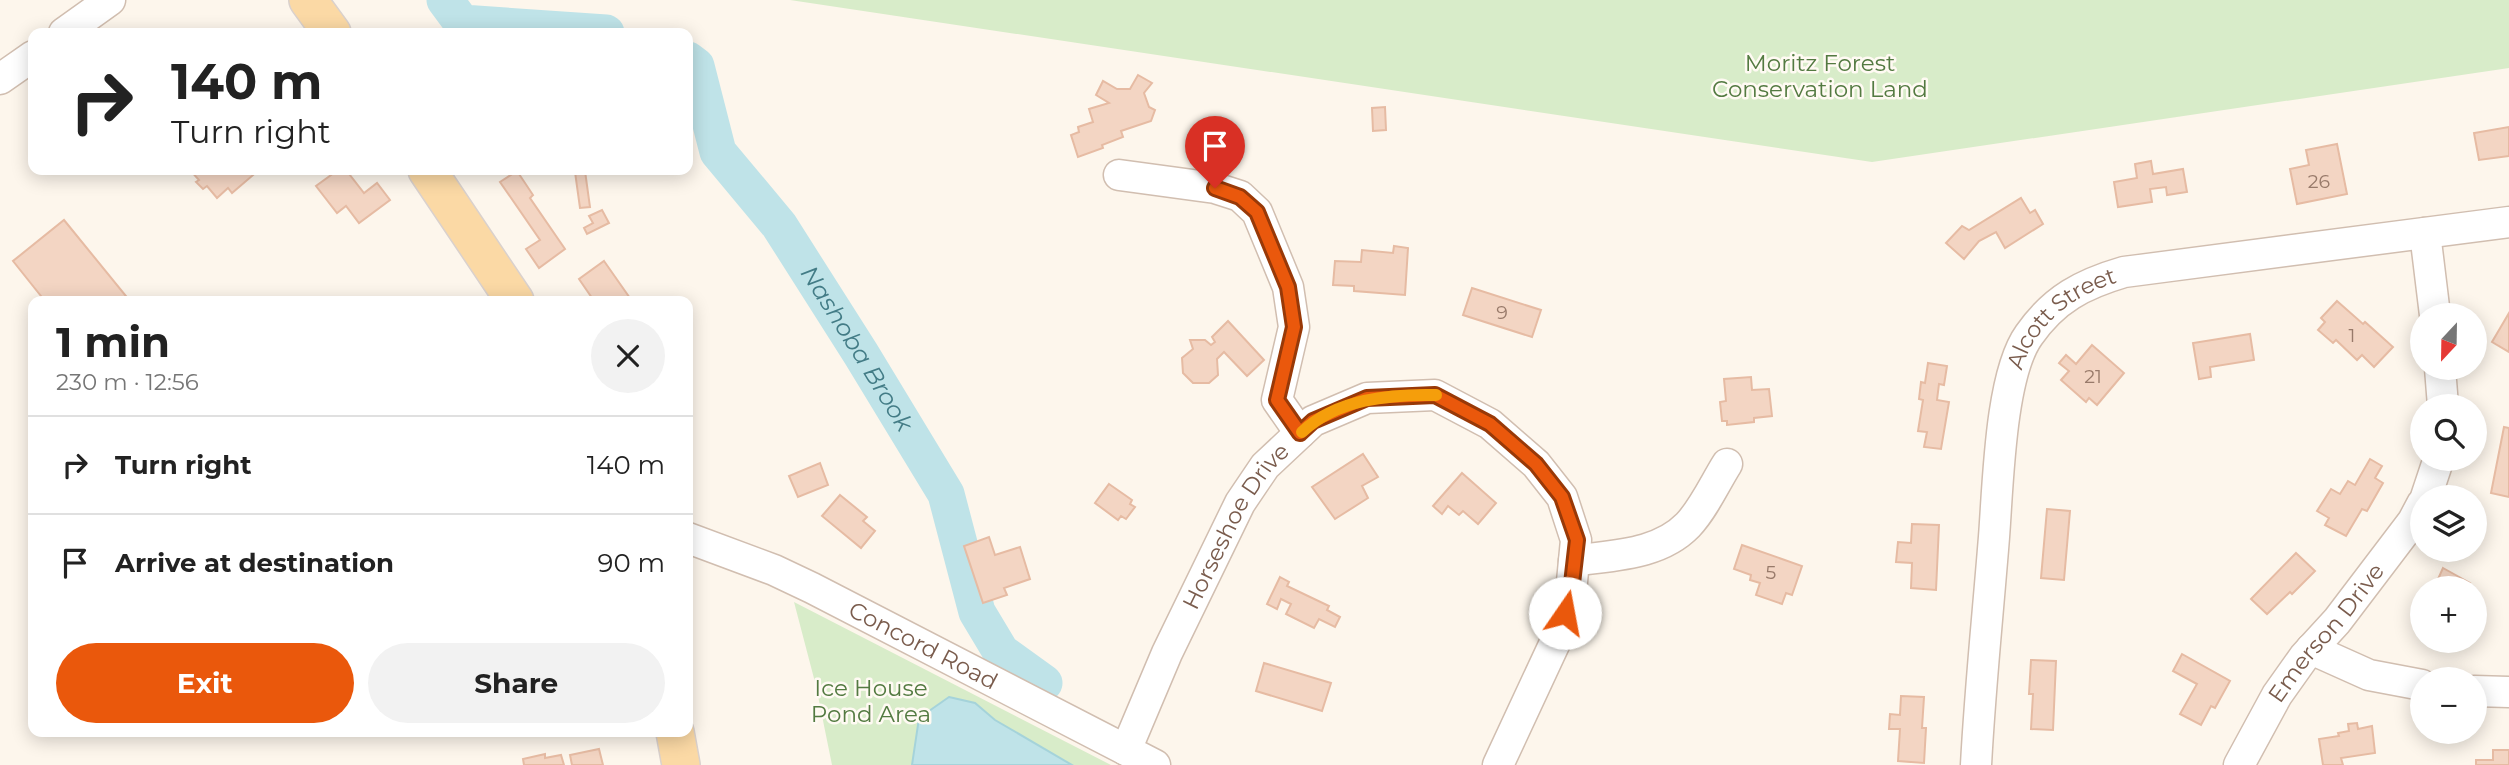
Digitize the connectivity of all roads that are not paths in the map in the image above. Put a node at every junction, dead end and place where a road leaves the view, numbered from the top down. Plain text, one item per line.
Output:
1 (110, 0) edge
2 (308, 0) edge
3 (71, 28) edge
4 (328, 28) edge
5 (28, 59) edge
6 (0, 79) edge
7 (430, 175) edge
8 (1119, 175) dead end
9 (2509, 222) edge
10 (2426, 233) junction
11 (512, 296) edge
12 (2434, 303) edge
13 (1300, 433) junction
14 (1727, 464) dead end
15 (2410, 525) edge
16 (693, 540) edge
17 (1574, 561) junction
18 (2311, 649) junction
19 (2410, 683) edge
20 (2487, 691) edge
21 (2509, 692) edge
22 (676, 737) edge
23 (1126, 750) junction
24 (681, 765) edge
25 (1155, 765) edge
26 (1498, 765) edge
27 (1976, 765) edge
28 (2239, 765) edge

1 - 3 street
2 - 4 main road
5 - 6 street
7 - 11 main road
8 - 13 street
9 - 10 street, Alcott Street
10 - 12 street
10 - 27 street, Alcott Street
13 - 17 street, Horseshoe Drive
13 - 23 street, Horseshoe Drive
14 - 17 street
15 - 18 street, Emerson Drive
16 - 23 street, Concord Road
17 - 26 street, Horseshoe Drive
18 - 19 street
18 - 28 street, Emerson Drive
20 - 21 street
22 - 24 main road
23 - 25 street, Concord Road

